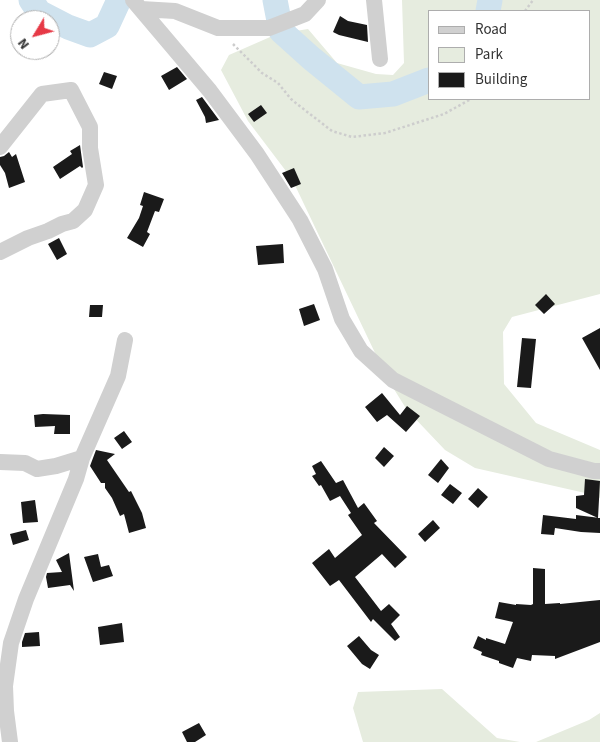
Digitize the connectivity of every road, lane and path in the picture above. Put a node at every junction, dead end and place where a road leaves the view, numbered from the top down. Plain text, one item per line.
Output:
1 (318, 0) edge
2 (374, 0) edge
3 (137, 5) edge
4 (218, 28) junction
5 (380, 59) dead end
6 (469, 100) edge
7 (0, 147) edge
8 (0, 252) edge
9 (125, 340) dead end
10 (82, 458) junction
11 (0, 462) edge
12 (600, 471) edge
13 (10, 742) edge

1 - 4 street
2 - 5 street
3 - 4 street
3 - 12 street
4 - 6 path
7 - 8 street
9 - 10 street
10 - 11 street
10 - 13 street

